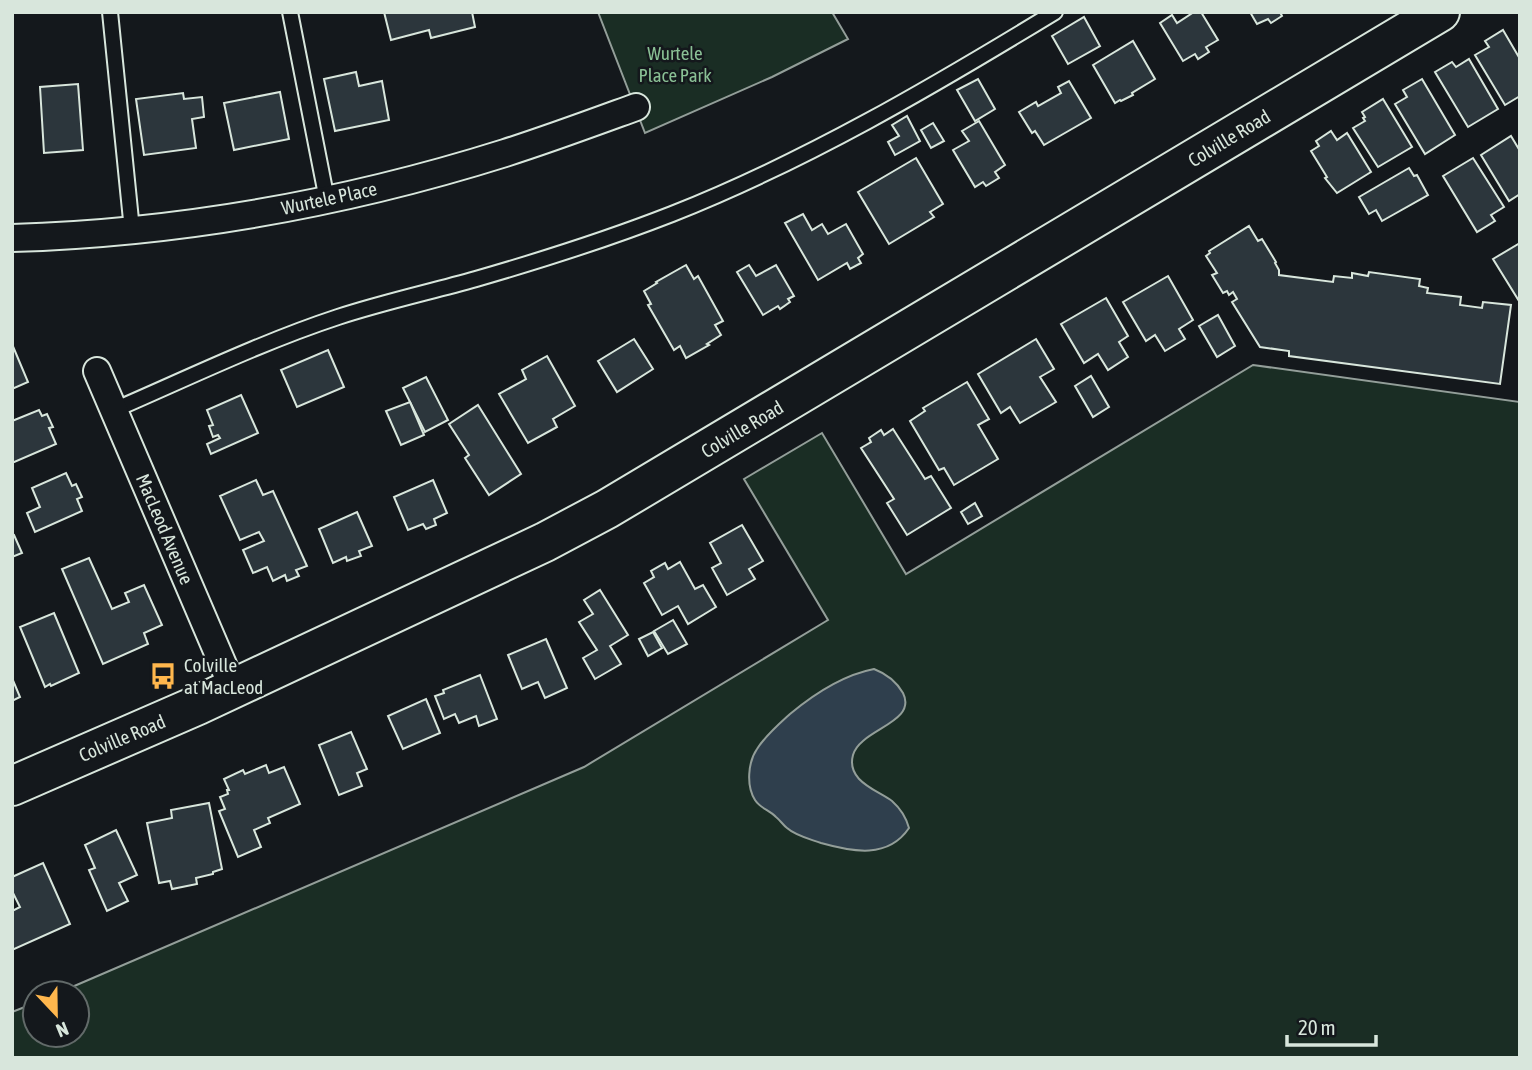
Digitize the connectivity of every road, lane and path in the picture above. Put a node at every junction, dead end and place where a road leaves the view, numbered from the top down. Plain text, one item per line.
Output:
1 (110, 12) edge
2 (289, 12) edge
3 (1055, 12) edge
4 (1440, 12) edge
5 (636, 107) dead end
6 (327, 200) junction
7 (132, 230) junction
8 (12, 238) edge
9 (97, 371) dead end
10 (114, 410) junction
11 (233, 688) junction
12 (12, 786) edge

1 - 7 lane
2 - 6 lane
3 - 10 lane
4 - 11 street, Colville Road
5 - 6 street, Wurtele Place
6 - 7 street, Wurtele Place
7 - 8 street, Wurtele Place
9 - 10 street, MacLeod Avenue
10 - 11 street, MacLeod Avenue
11 - 12 street, Colville Road

